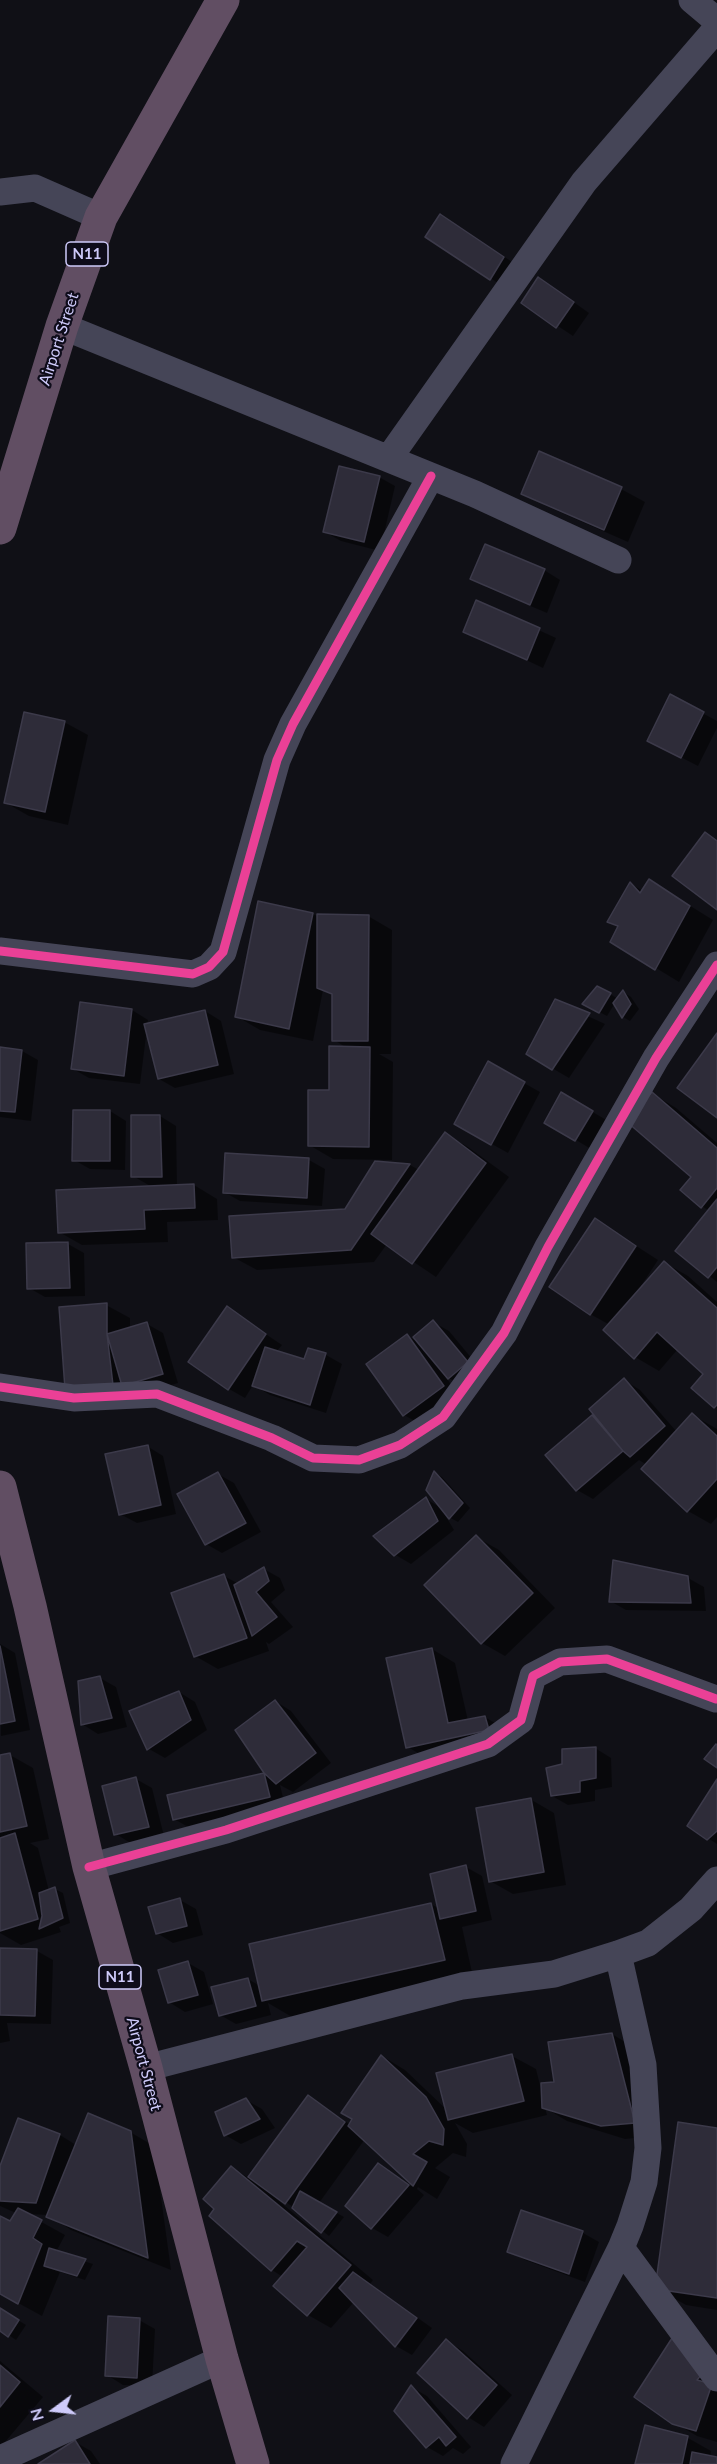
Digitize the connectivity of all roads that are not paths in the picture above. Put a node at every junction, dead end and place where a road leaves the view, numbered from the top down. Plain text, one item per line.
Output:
1 (223, 0) edge
2 (692, 0) edge
3 (717, 21) edge
4 (717, 28) edge
5 (0, 192) edge
6 (101, 217) junction
7 (62, 326) junction
8 (389, 458) junction
9 (430, 476) junction
10 (0, 528) edge
11 (618, 560) dead end
12 (0, 951) edge
13 (717, 965) edge
14 (0, 1387) edge
15 (0, 1487) edge
16 (716, 1699) edge
17 (89, 1867) junction
18 (717, 1880) edge
19 (618, 1954) junction
20 (146, 2068) junction
21 (621, 2248) junction
22 (222, 2360) junction
23 (717, 2378) edge
24 (0, 2459) edge
25 (253, 2464) edge
26 (514, 2464) edge

1 - 6 highway, Airport Street / N11
2 - 3 street
4 - 8 street
5 - 6 street
6 - 7 highway, Airport Street / N11
7 - 8 street
7 - 10 highway, Airport Street / N11
8 - 9 street
9 - 11 street
9 - 12 street
13 - 14 street
15 - 17 highway, Airport Street / N11
16 - 17 street
17 - 20 highway, Airport Street / N11
18 - 19 street
19 - 20 street
19 - 21 street
20 - 22 highway, Airport Street / N11
21 - 23 street
21 - 26 street
22 - 24 street
22 - 25 highway, Airport Street / N11

